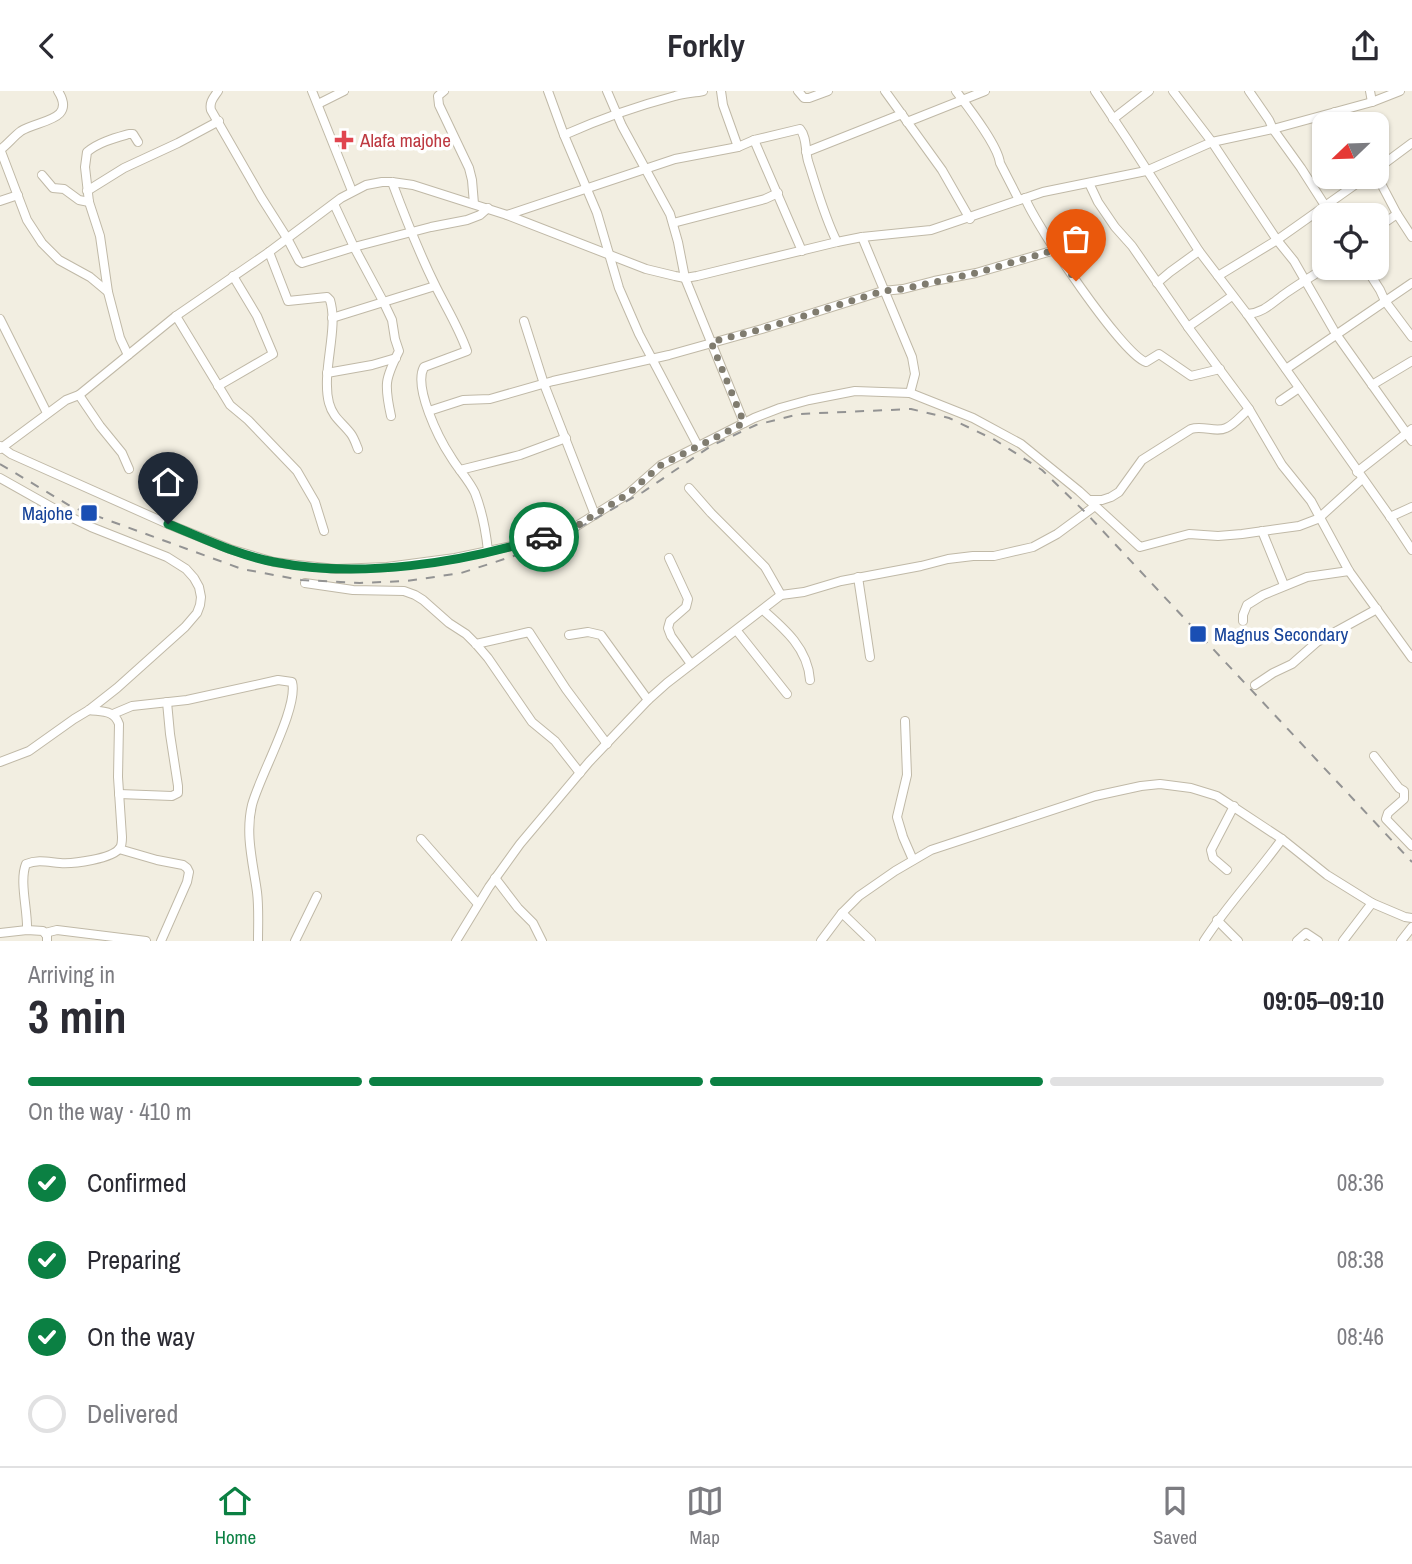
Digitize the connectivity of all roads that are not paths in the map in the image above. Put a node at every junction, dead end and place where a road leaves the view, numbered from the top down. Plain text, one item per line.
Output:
1 (58, 91) edge
2 (218, 91) edge
3 (312, 91) edge
4 (344, 91) edge
5 (444, 91) edge
6 (548, 91) edge
7 (607, 91) edge
8 (703, 91) edge
9 (721, 91) edge
10 (798, 91) edge
11 (828, 91) edge
12 (885, 91) edge
13 (956, 91) edge
14 (985, 91) edge
15 (1095, 91) edge
16 (1149, 91) edge
17 (1173, 91) edge
18 (1249, 91) edge
19 (1370, 91) edge
20 (1400, 91) edge
21 (962, 100) junction
22 (1372, 102) junction
23 (318, 104) junction
24 (1335, 111) joint
25 (617, 114) junction
26 (904, 118) junction
27 (1113, 119) junction
28 (219, 121) junction
29 (1273, 129) junction
30 (564, 135) junction
31 (754, 140) junction
32 (138, 142) dead end
33 (1212, 142) junction
34 (1412, 143) edge
35 (738, 147) junction
36 (0, 149) edge
37 (806, 152) junction
38 (1390, 159) edge
39 (644, 169) junction
40 (1146, 171) junction
41 (42, 175) dead end
42 (392, 182) junction
43 (1089, 183) junction
44 (586, 188) junction
45 (1347, 189) edge
46 (1384, 189) edge
47 (88, 191) junction
48 (352, 191) junction
49 (778, 193) junction
50 (18, 195) junction
51 (1022, 199) junction
52 (0, 201) edge
53 (89, 202) junction
54 (1322, 203) edge
55 (1328, 203) edge
56 (334, 204) junction
57 (474, 204) junction
58 (488, 208) junction
59 (1397, 214) junction
60 (507, 215) junction
61 (1312, 215) edge
62 (970, 219) junction
63 (1389, 220) edge
64 (673, 223) junction
65 (411, 232) junction
66 (862, 237) junction
67 (1412, 237) edge
68 (288, 238) junction
69 (1277, 240) junction
70 (837, 242) junction
71 (354, 247) junction
72 (1055, 250) junction
73 (269, 251) junction
74 (802, 251) junction
75 (1199, 251) junction
76 (609, 255) junction
77 (233, 276) junction
78 (1218, 276) junction
79 (1312, 276) edge
80 (685, 278) junction
81 (1305, 280) junction
82 (1374, 280) edge
83 (1157, 283) junction
84 (1412, 283) edge
85 (435, 286) junction
86 (883, 291) junction
87 (108, 292) junction
88 (1232, 296) junction
89 (383, 301) junction
90 (1385, 301) junction
91 (1247, 314) junction
92 (176, 316) junction
93 (332, 318) junction
94 (0, 319) edge
95 (524, 321) dead end
96 (1188, 327) junction
97 (1336, 334) junction
98 (1412, 337) edge
99 (711, 342) junction
100 (128, 355) junction
101 (396, 358) junction
102 (652, 358) junction
103 (1412, 361) edge
104 (1220, 369) junction
105 (1286, 369) junction
106 (327, 373) junction
107 (544, 384) junction
108 (1372, 384) junction
109 (218, 386) junction
110 (1299, 388) junction
111 (910, 393) junction
112 (79, 395) junction
113 (1280, 401) dead end
114 (1249, 409) junction
115 (429, 411) junction
116 (47, 413) junction
117 (391, 416) dead end
118 (744, 423) junction
119 (1410, 435) edge
120 (566, 438) junction
121 (698, 446) junction
122 (0, 448) edge
123 (358, 449) dead end
124 (129, 470) dead end
125 (460, 470) junction
126 (1360, 475) junction
127 (0, 478) edge
128 (689, 488) dead end
129 (1092, 503) junction
130 (1412, 507) edge
131 (594, 515) junction
132 (1390, 517) junction
133 (1319, 518) junction
134 (1279, 529) junction
135 (324, 531) dead end
136 (1262, 531) junction
137 (1268, 546) junction
138 (1412, 550) edge
139 (488, 551) junction
140 (669, 558) dead end
141 (1349, 571) junction
142 (858, 577) junction
143 (306, 583) dead end
144 (1284, 585) junction
145 (781, 595) junction
146 (1377, 609) junction
147 (763, 610) junction
148 (1242, 621) dead end
149 (737, 631) junction
150 (569, 635) dead end
151 (476, 644) junction
152 (870, 657) dead end
153 (1412, 658) edge
154 (691, 664) junction
155 (810, 680) dead end
156 (1255, 685) dead end
157 (787, 694) dead end
158 (648, 700) junction
159 (167, 702) junction
160 (89, 710) junction
161 (113, 714) junction
162 (905, 721) dead end
163 (607, 744) junction
164 (1374, 756) dead end
165 (0, 762) edge
166 (580, 773) junction
167 (1399, 788) junction
168 (1412, 789) edge
169 (119, 794) junction
170 (1234, 806) junction
171 (421, 839) dead end
172 (1282, 839) junction
173 (1412, 846) edge
174 (119, 849) junction
175 (913, 860) junction
176 (1227, 870) dead end
177 (495, 878) junction
178 (317, 895) dead end
179 (1372, 903) junction
180 (478, 904) junction
181 (842, 913) junction
182 (1412, 918) edge
183 (1217, 920) junction
184 (1412, 927) edge
185 (27, 930) junction
186 (0, 933) edge
187 (46, 937) edge
188 (146, 941) edge
189 (161, 941) edge
190 (258, 941) edge
191 (295, 941) edge
192 (456, 941) edge
193 (542, 941) edge
194 (821, 941) edge
195 (871, 941) edge
196 (1204, 941) edge
197 (1238, 941) edge
198 (1297, 941) edge
199 (1318, 941) edge
200 (1343, 941) edge
201 (1401, 941) edge

1 - 36 street
2 - 28 street
3 - 23 street
4 - 23 street
5 - 57 street
6 - 30 street
7 - 25 street
8 - 25 street
9 - 35 street
10 - 11 street
12 - 26 street
13 - 21 street
14 - 21 street
15 - 27 street
16 - 27 street
17 - 33 street
18 - 29 street
19 - 22 street
20 - 22 street
21 - 26 street
21 - 51 street
22 - 24 street
23 - 48 street
24 - 29 street
25 - 30 street
25 - 39 street
26 - 37 street
26 - 62 street
27 - 40 street
28 - 47 street
28 - 68 street
29 - 33 street
29 - 54 street
30 - 44 street
31 - 35 street
31 - 37 street
31 - 49 street
32 - 47 street
33 - 40 street
33 - 69 street
34 - 38 street
35 - 39 street
36 - 50 street
37 - 70 street
39 - 44 street
39 - 64 street
40 - 43 street
40 - 75 street
41 - 53 street
42 - 48 street
42 - 57 street
42 - 65 street
43 - 51 street
43 - 83 street
44 - 60 street
44 - 76 street
45 - 55 street
46 - 59 street
47 - 53 street
48 - 56 street
49 - 64 street
49 - 74 street
50 - 52 street
50 - 87 street
51 - 62 street
51 - 72 street
53 - 87 street
56 - 68 street
56 - 71 street
57 - 58 street
58 - 60 street
58 - 65 street
59 - 63 street
59 - 67 street
60 - 76 street
61 - 69 street
62 - 66 street
64 - 80 street
65 - 71 street
65 - 85 street
66 - 70 street
66 - 86 street
68 - 71 street
68 - 73 street
69 - 78 street
69 - 81 street
70 - 74 street
71 - 89 street
72 - 86 street
72 - 104 street
73 - 77 street
73 - 93 street
74 - 80 street
75 - 78 street
75 - 83 street
76 - 80 street
76 - 102 street
77 - 92 street
77 - 109 street
78 - 88 street
79 - 81 street
80 - 99 street
81 - 91 street
81 - 97 street
82 - 90 street
83 - 96 street
84 - 90 street
85 - 89 street
85 - 115 street
86 - 99 street
86 - 111 street
87 - 100 street
88 - 91 street
88 - 96 street
89 - 93 street
89 - 101 street
90 - 97 street
90 - 98 street
91 - 105 street
92 - 100 street
92 - 109 street
93 - 106 street
94 - 116 street
95 - 107 street
96 - 104 street
97 - 105 street
97 - 108 street
99 - 102 street
99 - 118 street
100 - 112 street
101 - 106 street
101 - 117 street
102 - 107 street
102 - 121 street
103 - 108 street
104 - 114 street
105 - 110 street
106 - 123 street
107 - 115 street
107 - 120 street
108 - 119 street
109 - 135 street
110 - 113 street
110 - 126 street
111 - 118 street
111 - 129 street
112 - 116 street
112 - 124 street
114 - 129 street
114 - 133 street
115 - 125 street
116 - 122 street
118 - 121 street
119 - 126 street
120 - 125 street
120 - 131 street
121 - 131 street
122 - 139 street
125 - 139 street
126 - 132 street
126 - 133 street
127 - 160 street
128 - 145 street
129 - 136 street
129 - 142 street
130 - 132 street
131 - 139 street
132 - 138 street
133 - 134 street
133 - 141 street
134 - 136 street
134 - 137 street
136 - 137 street
137 - 144 street
140 - 154 street
141 - 144 street
141 - 146 street
142 - 145 street
142 - 152 street
143 - 151 street
144 - 148 street
145 - 147 street
146 - 153 street
146 - 156 street
147 - 149 street
147 - 155 street
149 - 154 street
149 - 157 street
150 - 158 street
151 - 163 street
151 - 166 street
154 - 158 street
158 - 163 street
159 - 161 street
159 - 169 street
159 - 190 street
160 - 161 street
160 - 165 street
161 - 169 street
162 - 175 street
163 - 166 street
164 - 167 street
166 - 177 street
167 - 168 street
167 - 173 street
169 - 174 street
170 - 172 street
170 - 175 street
170 - 176 street
171 - 180 street
172 - 179 street
172 - 183 street
174 - 185 street
174 - 189 street
175 - 181 street
177 - 180 street
177 - 193 street
178 - 191 street
179 - 182 street
179 - 200 street
180 - 192 street
181 - 194 street
181 - 195 street
183 - 196 street
183 - 197 street
184 - 201 street
185 - 186 street
185 - 187 street
187 - 188 street
198 - 199 street

